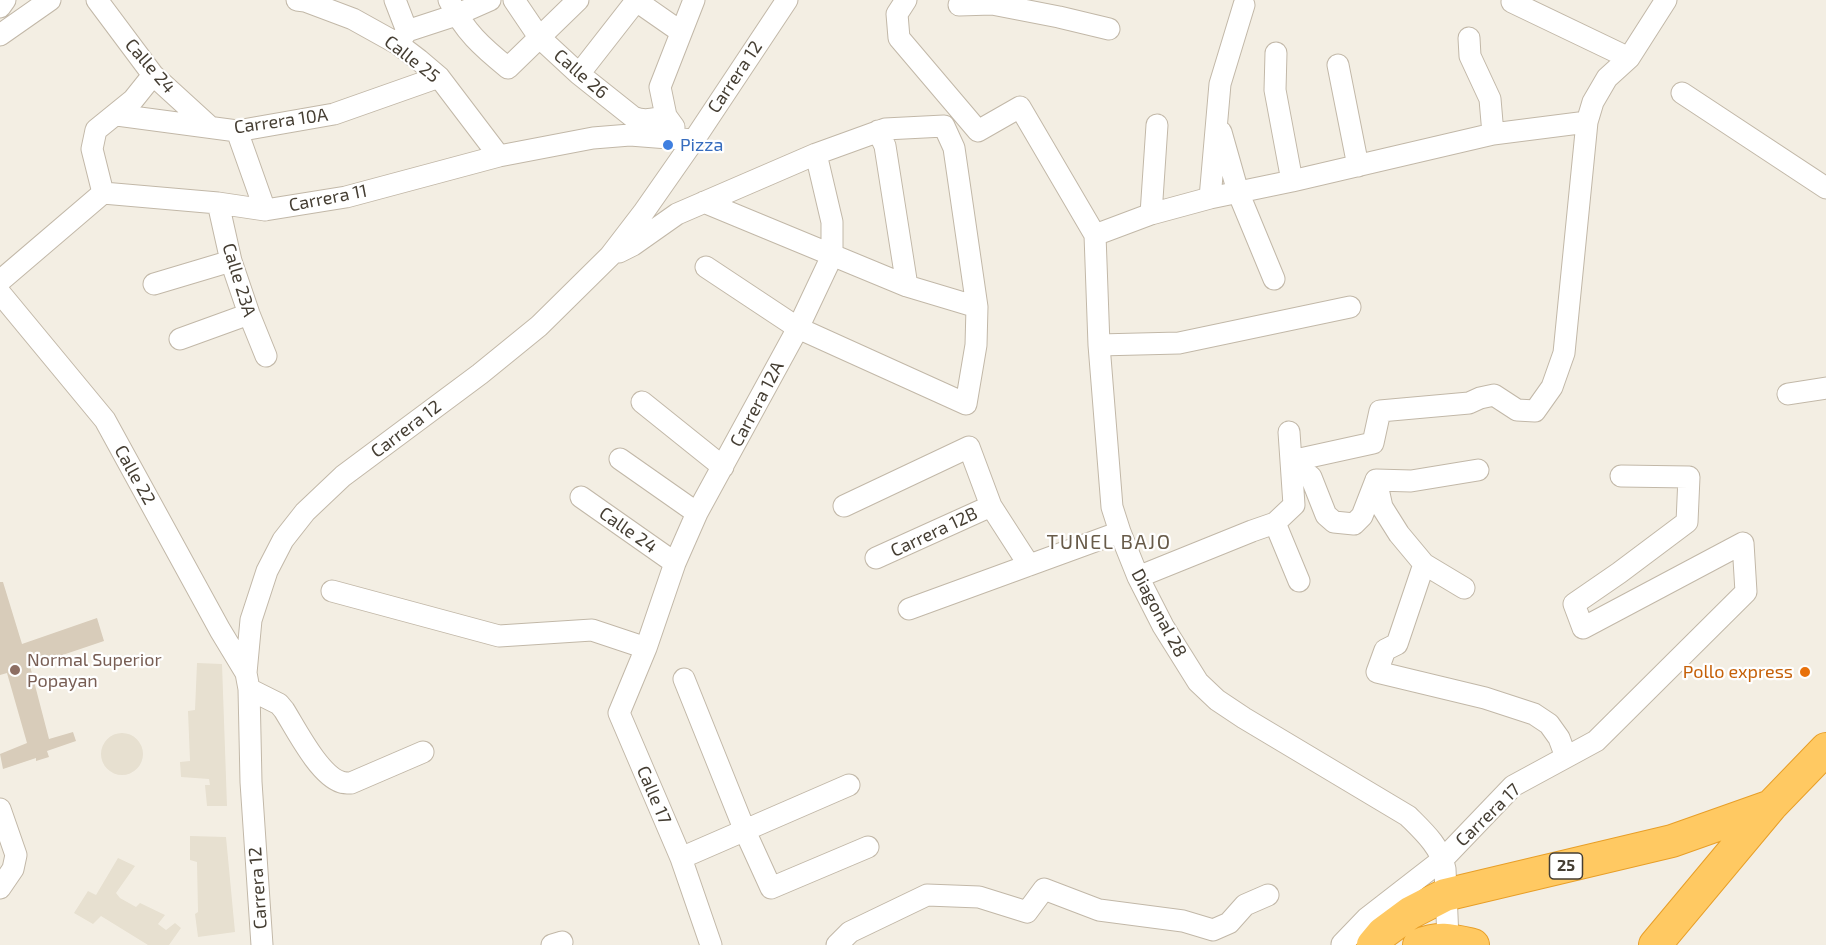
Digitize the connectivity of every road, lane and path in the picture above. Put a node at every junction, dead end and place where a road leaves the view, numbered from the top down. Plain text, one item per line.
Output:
1 (5, 0) edge
2 (50, 0) edge
3 (97, 0) edge
4 (297, 0) edge
5 (304, 0) edge
6 (395, 0) edge
7 (490, 0) edge
8 (514, 0) edge
9 (578, 0) edge
10 (694, 0) edge
11 (787, 0) edge
12 (906, 0) edge
13 (1666, 0) edge
14 (635, 1) edge
15 (992, 2) edge
16 (1512, 2) dead end
17 (958, 5) dead end
18 (1244, 5) dead end
19 (0, 8) edge
20 (453, 8) edge
21 (1109, 29) dead end
22 (681, 32) junction
23 (0, 35) edge
24 (539, 36) junction
25 (403, 38) junction
26 (1469, 38) dead end
27 (1276, 53) dead end
28 (1629, 58) junction
29 (1338, 65) dead end
30 (579, 74) junction
31 (153, 75) junction
32 (439, 77) junction
33 (1682, 93) dead end
34 (117, 115) junction
35 (666, 116) junction
36 (1217, 117) junction
37 (1587, 122) junction
38 (1157, 125) dead end
39 (210, 128) junction
40 (237, 131) junction
41 (878, 131) junction
42 (1493, 134) junction
43 (688, 139) junction
44 (816, 154) junction
45 (499, 156) junction
46 (1358, 166) junction
47 (1292, 181) junction
48 (1826, 188) edge
49 (1238, 192) junction
50 (104, 194) junction
51 (1210, 198) junction
52 (704, 202) junction
53 (218, 203) junction
54 (265, 210) junction
55 (1151, 214) junction
56 (1095, 234) junction
57 (610, 256) junction
58 (832, 256) junction
59 (231, 261) junction
60 (706, 267) dead end
61 (1274, 279) dead end
62 (0, 281) edge
63 (154, 284) dead end
64 (907, 286) junction
65 (0, 293) edge
66 (977, 307) junction
67 (1350, 307) dead end
68 (249, 314) junction
69 (798, 328) junction
70 (180, 339) dead end
71 (1099, 345) junction
72 (266, 356) dead end
73 (1826, 388) edge
74 (1788, 394) dead end
75 (642, 402) dead end
76 (1289, 432) dead end
77 (620, 459) dead end
78 (1291, 461) junction
79 (723, 467) junction
80 (1478, 470) dead end
81 (1621, 476) dead end
82 (1376, 480) junction
83 (581, 497) dead end
84 (844, 506) dead end
85 (992, 506) junction
86 (697, 513) junction
87 (1275, 523) junction
88 (1120, 532) junction
89 (876, 558) dead end
90 (675, 563) junction
91 (1424, 564) junction
92 (1029, 565) junction
93 (1138, 577) junction
94 (1299, 581) dead end
95 (1464, 588) dead end
96 (332, 591) dead end
97 (909, 609) dead end
98 (646, 648) junction
99 (684, 679) dead end
100 (247, 681) junction
101 (1826, 749) edge
102 (423, 752) dead end
103 (1566, 758) junction
104 (849, 785) dead end
105 (1771, 806) junction
106 (0, 809) edge
107 (745, 831) junction
108 (868, 847) dead end
109 (681, 858) junction
110 (1443, 859) junction
111 (0, 888) edge
112 (1268, 895) dead end
113 (1445, 895) junction
114 (1447, 943) edge
115 (1342, 944) edge
116 (262, 945) edge
117 (711, 945) edge
118 (837, 945) edge
119 (1373, 945) edge
120 (1655, 945) edge

1 - 19 street
2 - 23 street
3 - 31 street, Calle 24
4 - 5 street, Calle 25
5 - 25 street, Calle 25
6 - 25 street
7 - 20 street
8 - 24 street, Calle 26
9 - 24 street
10 - 22 street
11 - 43 street, Carrera 12
12 - 56 street, Diagonal 28
13 - 28 street
14 - 22 street
14 - 30 street
15 - 17 street
15 - 21 street
16 - 28 street
18 - 36 street
20 - 24 street
20 - 25 street
22 - 35 street
24 - 30 street, Calle 26
25 - 32 street, Calle 25
26 - 42 street
27 - 47 street
28 - 37 street
29 - 46 street
30 - 35 street, Calle 26
31 - 34 street
31 - 39 street, Calle 24
32 - 40 street, Carrera 10A
32 - 45 street, Calle 25
33 - 48 street
34 - 39 street, Carrera 10A
34 - 50 street
35 - 43 street
36 - 49 street
36 - 51 street
37 - 42 street
37 - 78 street
38 - 55 street
39 - 40 street, Carrera 10A
40 - 54 street
41 - 44 street
41 - 64 street
41 - 66 street
42 - 46 street
43 - 45 street, Carrera 11
43 - 57 street, Carrera 12
44 - 52 street
44 - 58 street, Carrera 12A
45 - 54 street, Carrera 11
46 - 47 street
47 - 49 street
49 - 51 street
49 - 61 street
50 - 53 street, Carrera 11
50 - 62 street
51 - 55 street
52 - 57 street
52 - 58 street
53 - 54 street, Carrera 11
53 - 59 street, Calle 23A
55 - 56 street
56 - 71 street, Diagonal 28
57 - 100 street, Carrera 12
58 - 64 street
58 - 69 street, Carrera 12A
59 - 63 street
59 - 68 street, Calle 23A
60 - 69 street
64 - 66 street
65 - 100 street, Calle 22
66 - 69 street
67 - 71 street
68 - 70 street
68 - 72 street, Calle 23A
69 - 79 street, Carrera 12A
71 - 88 street, Diagonal 28
73 - 74 street
75 - 79 street
76 - 78 street
77 - 86 street
78 - 82 street
78 - 87 street
79 - 86 street, Carrera 12A
80 - 82 street
81 - 103 street, Carrera 17
82 - 91 street
83 - 90 street, Calle 24
84 - 85 street
85 - 89 street, Carrera 12B
85 - 92 street
86 - 90 street, Carrera 12A
87 - 93 street
87 - 94 street
88 - 92 street
88 - 93 street, Diagonal 28
90 - 98 street, Carrera 12A
91 - 95 street
91 - 103 street
92 - 97 street
93 - 110 street, Diagonal 28
96 - 98 street
98 - 109 street, Calle 17
99 - 107 street
100 - 102 street
100 - 116 street, Carrera 12
101 - 105 highway, 25
103 - 110 street, Carrera 17
104 - 107 street
105 - 113 highway, 25
105 - 120 highway, 25
106 - 111 street
107 - 108 street
107 - 109 street
109 - 117 street, Calle 17
110 - 113 street, Diagonal 28
110 - 115 street, Carrera 17
112 - 118 street
113 - 114 street, Diagonal 28
113 - 119 highway, 25

